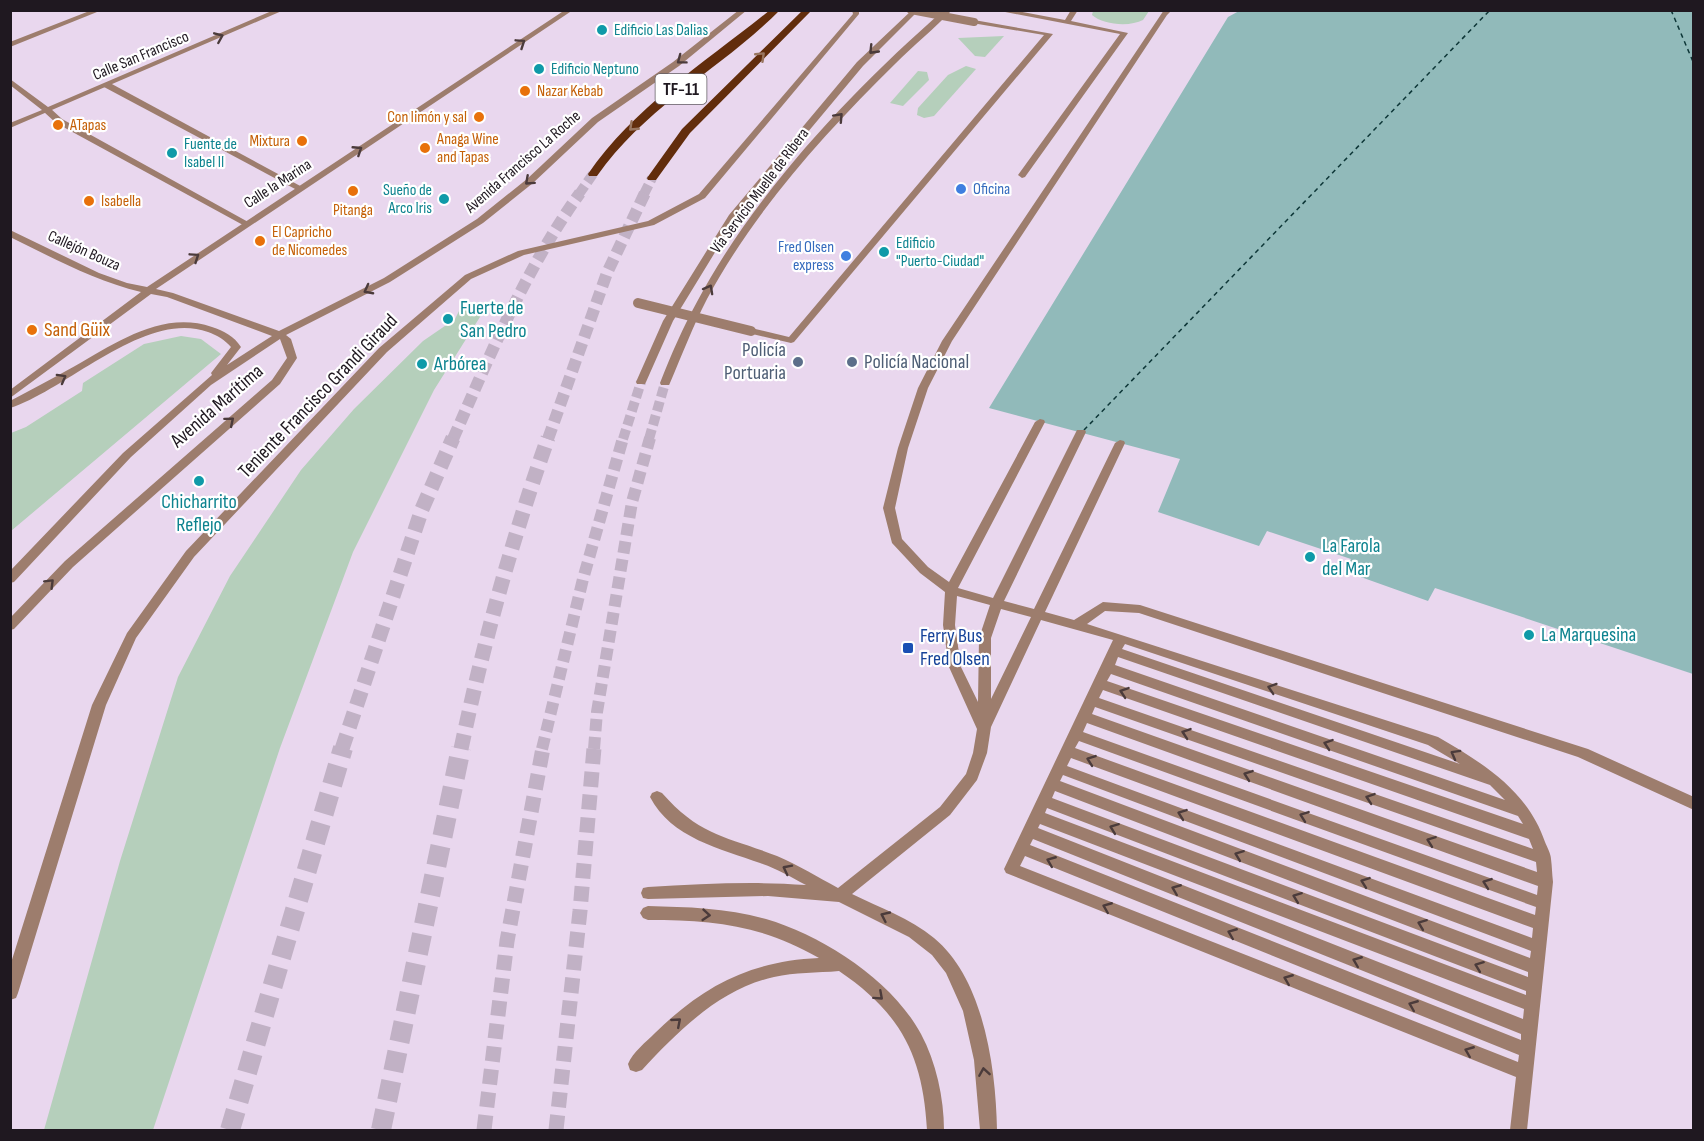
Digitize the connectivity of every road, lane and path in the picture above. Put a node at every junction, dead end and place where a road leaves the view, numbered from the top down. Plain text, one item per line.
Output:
1 (99, 10) edge
2 (259, 10) edge
3 (281, 10) edge
4 (570, 10) edge
5 (744, 10) edge
6 (776, 10) edge
7 (808, 10) edge
8 (855, 10) edge
9 (911, 10) edge
10 (916, 10) edge
11 (949, 10) edge
12 (998, 10) edge
13 (1065, 10) edge
14 (1169, 10) edge
15 (1074, 12) edge
16 (264, 17) junction
17 (1066, 23) junction
18 (10, 45) edge
19 (10, 81) edge
20 (107, 86) junction
21 (47, 110) junction
22 (10, 126) edge
23 (593, 174) tunnel mouth
24 (1022, 176) dead end
25 (652, 178) tunnel mouth
26 (300, 188) junction
27 (246, 223) junction
28 (10, 233) edge
29 (147, 290) junction
30 (638, 303) dead end
31 (279, 335) junction
32 (641, 382) tunnel mouth
33 (207, 383) junction
34 (665, 383) tunnel mouth
35 (10, 395) edge
36 (10, 405) edge
37 (1040, 422) dead end
38 (1081, 432) dead end
39 (1120, 443) dead end
40 (10, 579) edge
41 (951, 590) junction
42 (997, 602) junction
43 (1040, 614) junction
44 (1076, 625) junction
45 (10, 626) edge
46 (1120, 638) junction
47 (1114, 651) junction
48 (1106, 667) junction
49 (1099, 684) junction
50 (1091, 700) junction
51 (1083, 716) junction
52 (984, 728) junction
53 (1075, 734) junction
54 (1067, 751) junction
55 (1058, 768) junction
56 (1051, 783) junction
57 (1501, 783) junction
58 (657, 797) dead end
59 (1043, 801) junction
60 (1694, 804) edge
61 (1522, 811) junction
62 (1032, 823) junction
63 (1536, 835) junction
64 (1021, 848) junction
65 (1544, 859) junction
66 (1546, 882) junction
67 (648, 893) dead end
68 (839, 896) junction
69 (1542, 903) junction
70 (648, 913) dead end
71 (1540, 924) junction
72 (1538, 946) junction
73 (841, 964) junction
74 (1535, 967) junction
75 (1534, 987) junction
76 (10, 993) edge
77 (1532, 1005) junction
78 (1529, 1029) junction
79 (1526, 1050) junction
80 (636, 1064) dead end
81 (1524, 1072) junction
82 (936, 1131) edge
83 (989, 1131) edge
84 (1519, 1131) edge

1 - 18 street
2 - 16 street
3 - 16 street, Calle San Francisco
26 -> 4 street, Calle la Marina
5 -> 31 street, Avenida Francisco La Roche
6 -> 23 main road, TF-11
25 -> 7 main road, TF-11
8 - 76 street, Teniente Francisco Grandi Giraud
9 - 30 street, bridge
10 -> 32 street, Vía Servicio Muelle de Ribera
34 -> 11 street, Vía Servicio Muelle de Ribera
12 - 17 street
13 - 15 street
14 - 41 street
15 - 17 street
20 -> 16 street, Calle San Francisco
17 - 24 street
19 - 21 street
20 - 21 street, Calle San Francisco
20 - 26 street
21 - 22 street, Calle San Francisco
21 - 27 street
26 - 27 street, Calle la Marina
29 -> 27 street, Calle la Marina
28 - 29 street, Callejón Bouza
29 - 31 street, Callejón Bouza
29 - 35 street, Calle la Marina
31 - 33 street, Avenida Marítima
45 -> 31 street, Avenida Marítima
36 -> 33 street
33 - 40 street, Avenida Marítima
37 - 41 street
38 - 42 street
39 - 43 street
41 - 42 street
41 - 52 street
42 - 43 street
42 - 52 street
43 - 44 street
43 - 52 street
44 - 46 street
44 - 60 street
46 - 47 street
57 -> 46 street
47 - 48 street
47 - 57 street
48 - 49 street
61 -> 48 street
49 - 50 street
63 -> 49 street
50 - 51 street
65 -> 50 street
51 - 53 street
66 -> 51 street
52 - 68 street
53 - 54 street
69 -> 53 street
54 - 55 street
71 -> 54 street
55 - 56 street
72 -> 55 street
56 - 59 street
74 -> 56 street
57 - 61 street
68 -> 58 street
59 - 62 street
75 -> 59 street
61 - 63 street
62 - 64 street
62 - 77 street
78 -> 62 street
63 - 65 street
79 -> 64 street
81 -> 64 street
65 - 66 street
66 - 69 street
67 - 68 street
83 -> 68 street
69 - 71 street
70 -> 73 street
71 - 72 street
72 - 74 street
80 -> 73 street
73 -> 82 street
74 - 75 street
75 - 77 street
77 - 78 street
78 - 79 street
79 - 81 street
81 - 84 street

